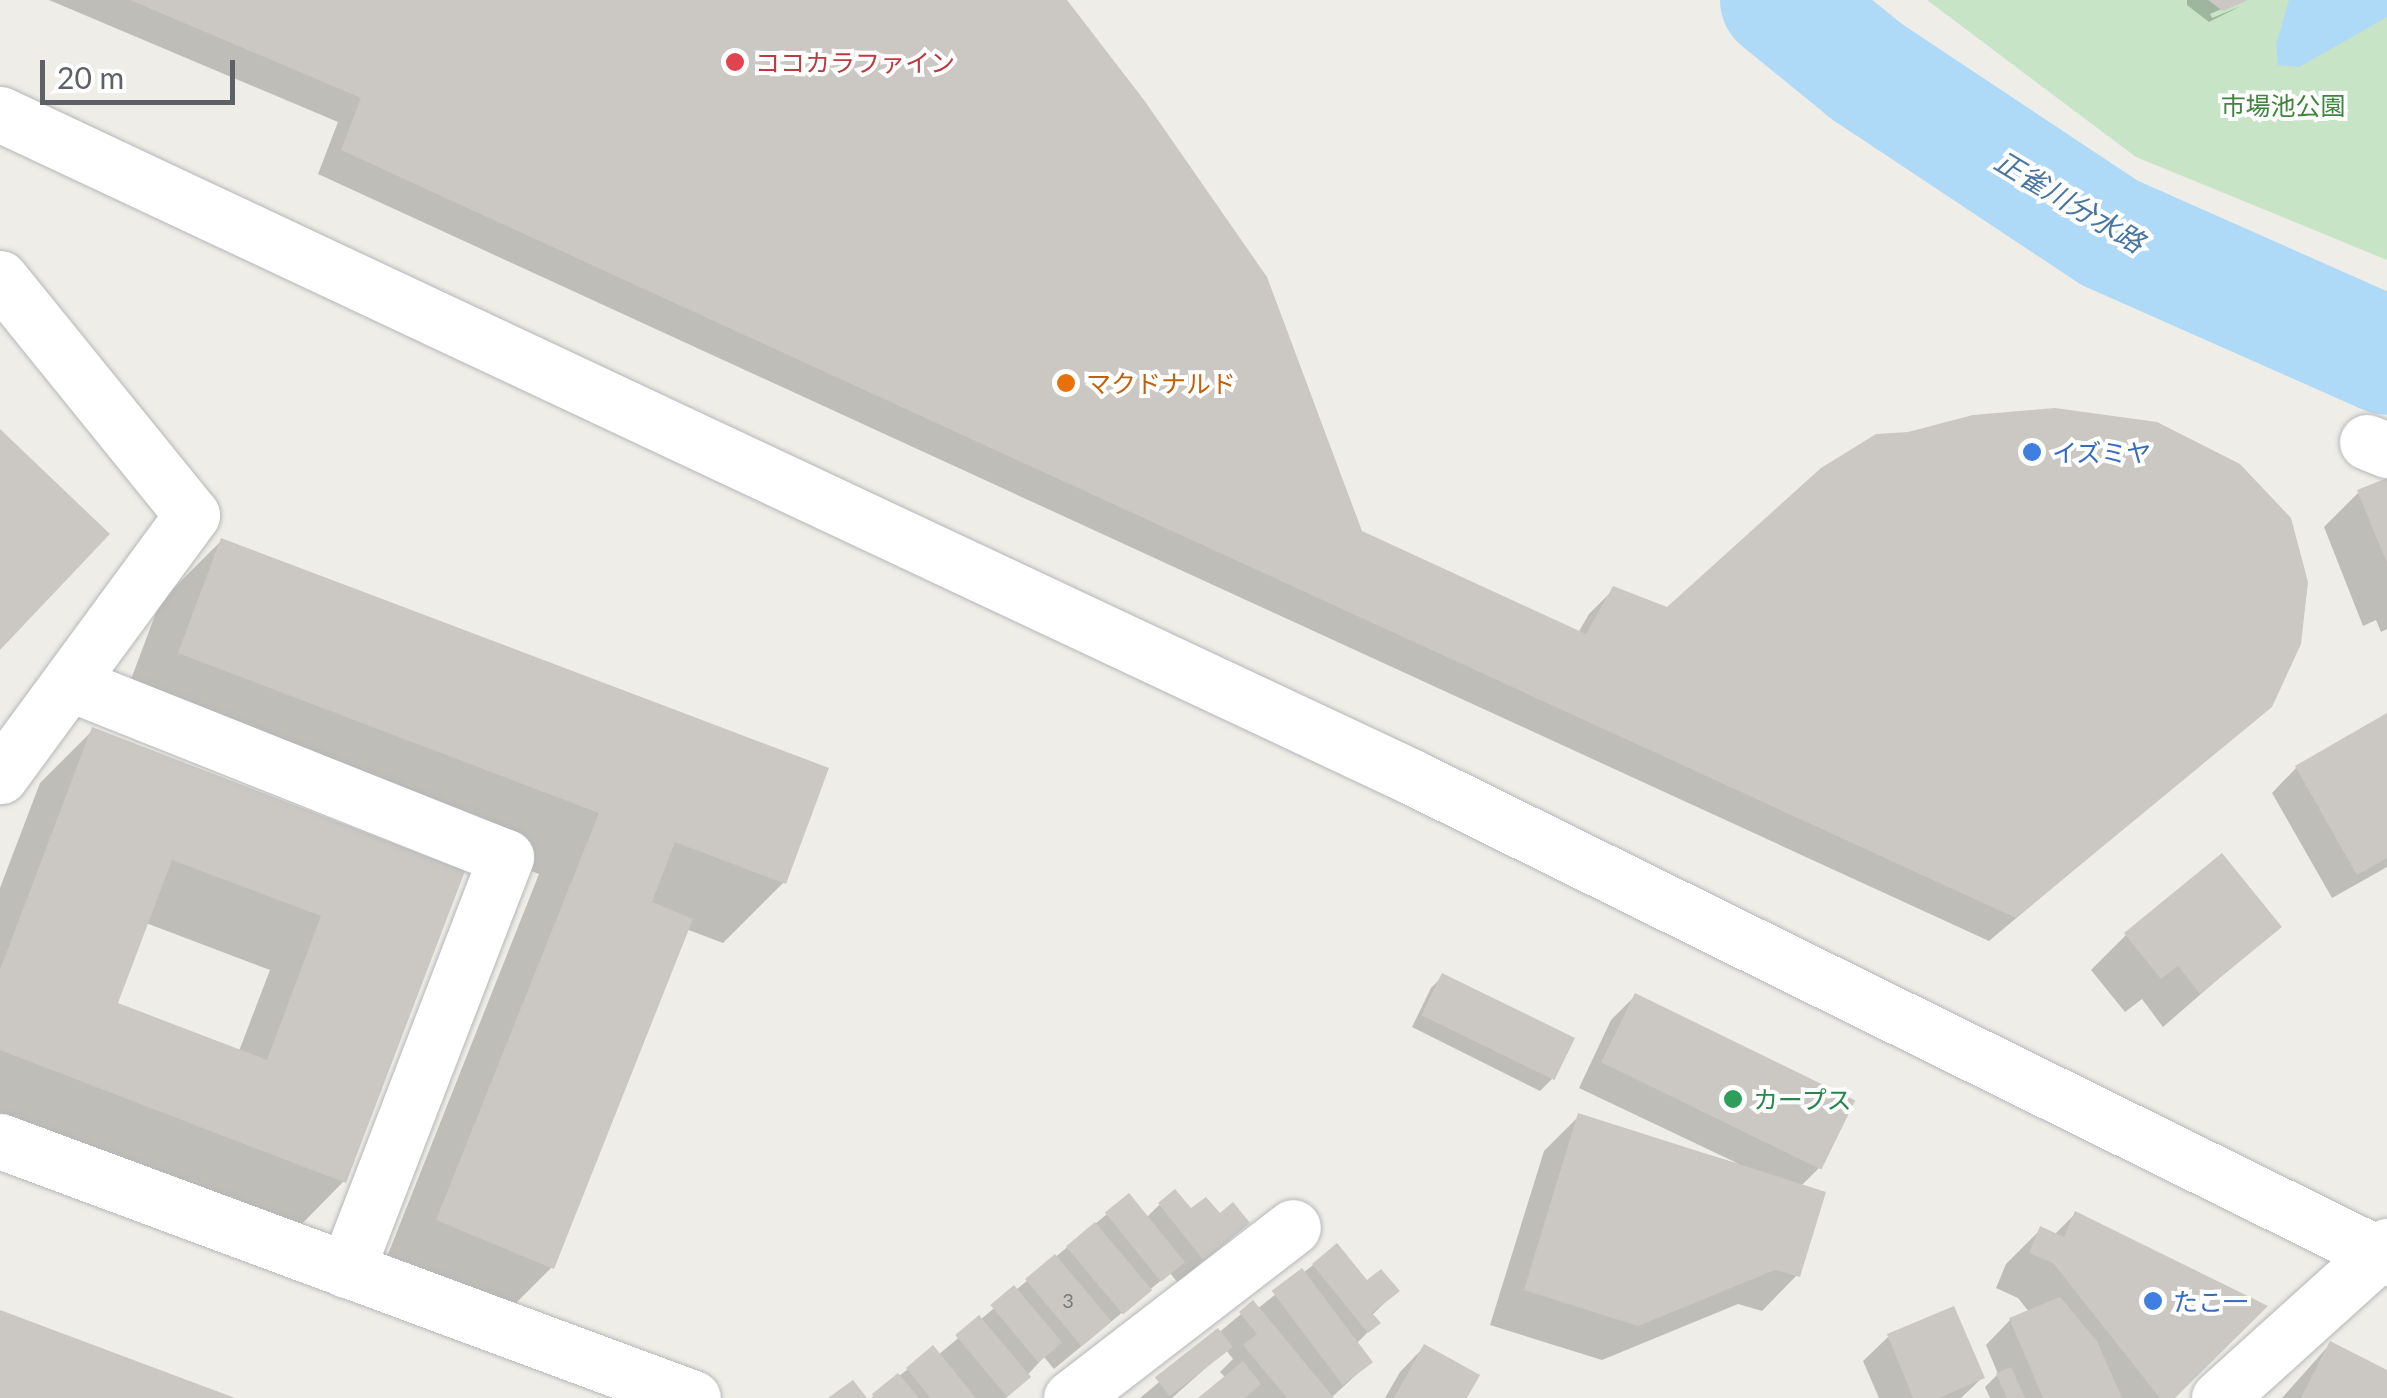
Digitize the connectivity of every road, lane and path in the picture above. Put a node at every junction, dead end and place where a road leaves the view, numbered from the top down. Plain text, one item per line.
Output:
1 (0, 114) edge
2 (0, 278) edge
3 (72, 684) junction
4 (0, 776) edge
5 (0, 1141) edge
6 (1293, 1227) dead end
7 (2384, 1253) edge
8 (347, 1270) junction
9 (1091, 1392) edge
10 (693, 1398) edge
11 (2219, 1398) edge

1 - 7 street
2 - 3 street
3 - 4 street
3 - 8 street
5 - 8 street
6 - 9 street
7 - 11 street
8 - 10 street

